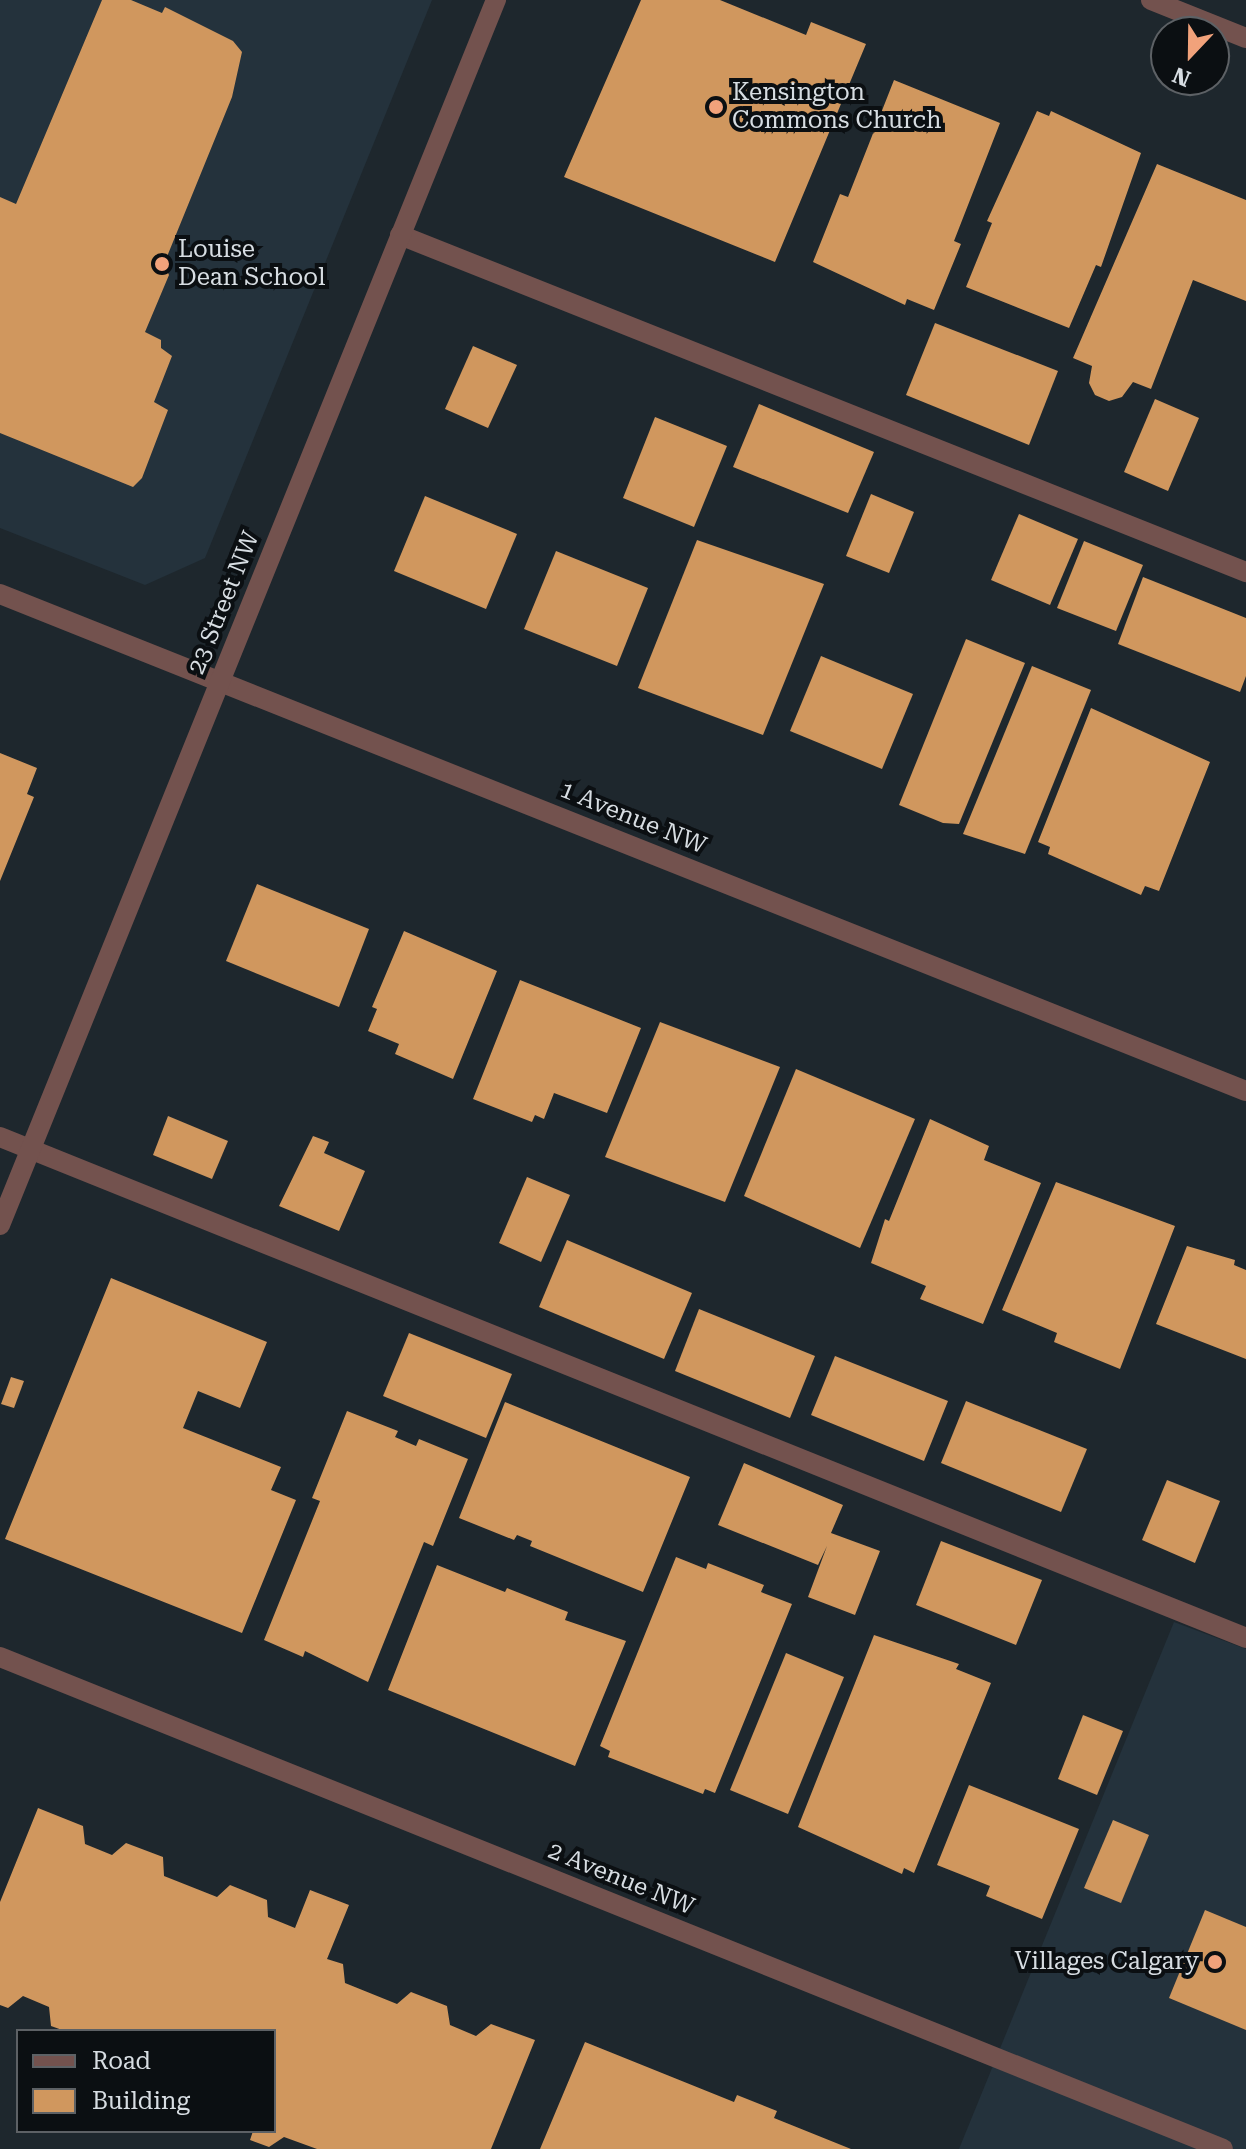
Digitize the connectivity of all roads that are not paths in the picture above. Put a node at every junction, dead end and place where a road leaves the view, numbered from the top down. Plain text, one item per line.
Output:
1 (496, 0) edge
2 (1151, 0) edge
3 (1246, 38) edge
4 (400, 235) junction
5 (1246, 572) edge
6 (0, 594) edge
7 (221, 681) junction
8 (1246, 1091) edge
9 (0, 1137) edge
10 (31, 1149) junction
11 (0, 1225) edge
12 (1246, 1638) edge
13 (0, 1657) edge
14 (1223, 2149) edge

1 - 4 street, 23 Street NW
2 - 3 street
4 - 5 street
4 - 7 street, 23 Street NW
6 - 7 street, 1 Avenue NW
7 - 8 street, 1 Avenue NW
7 - 10 street, 23 Street NW
9 - 10 street
10 - 11 street, 23 Street NW
10 - 12 street
13 - 14 street, 2 Avenue NW

